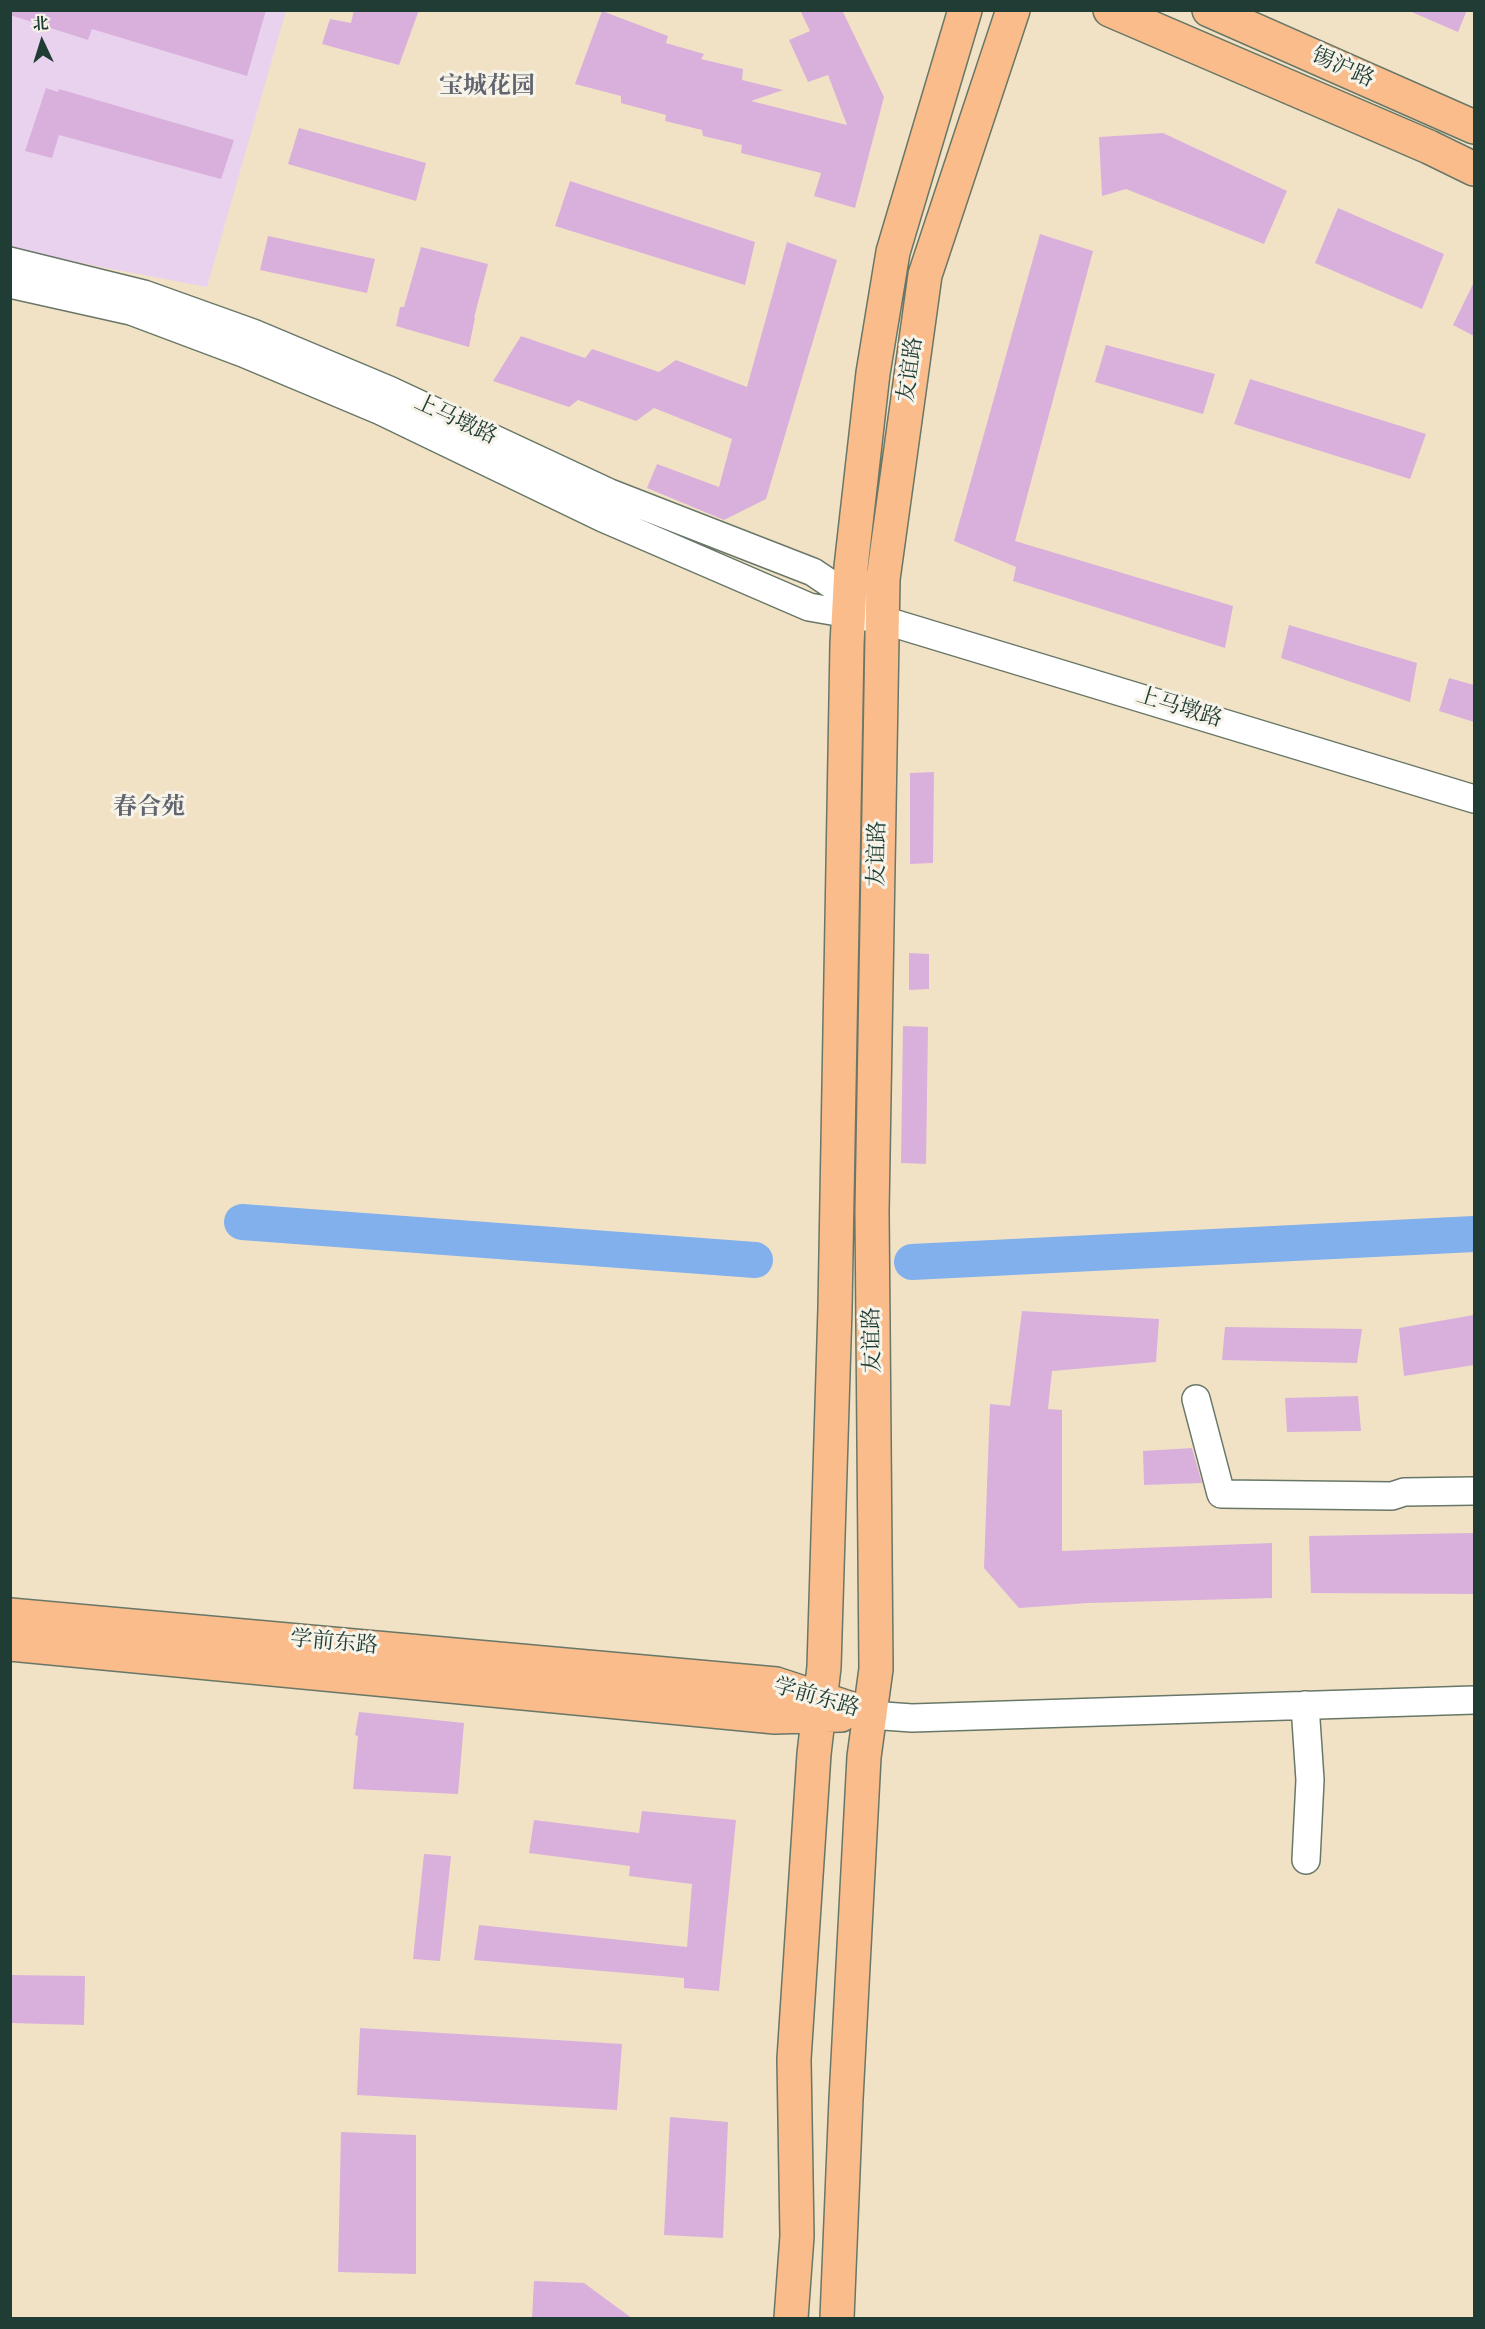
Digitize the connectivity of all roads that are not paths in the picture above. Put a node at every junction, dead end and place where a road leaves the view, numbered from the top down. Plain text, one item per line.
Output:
1 (965, 10) edge
2 (1013, 10) edge
3 (1110, 10) edge
4 (1209, 10) edge
5 (1474, 127) edge
6 (1474, 169) edge
7 (10, 261) edge
8 (10, 284) edge
9 (849, 605) junction
10 (883, 620) junction
11 (1474, 799) edge
12 (1196, 1399) dead end
13 (1474, 1491) edge
14 (10, 1615) edge
15 (10, 1644) edge
16 (1474, 1700) edge
17 (1305, 1705) junction
18 (819, 1707) junction
19 (870, 1715) junction
20 (1306, 1860) dead end
21 (791, 2319) edge
22 (837, 2319) edge

1 - 9 main road, 友谊路
2 - 10 main road, 友谊路
3 - 6 main road
4 - 5 main road, 锡沪路
7 - 9 street, 上马墩路
8 - 9 street, 上马墩路
9 - 10 street, 上马墩路
9 - 18 main road, 友谊路
10 - 11 street, 上马墩路
10 - 19 main road, 友谊路
12 - 13 street
14 - 18 main road, 学前东路
15 - 18 main road, 学前东路
16 - 17 street
17 - 19 street
17 - 20 street
18 - 19 main road, 学前东路
18 - 21 main road, 友谊路
19 - 22 main road, 友谊路

